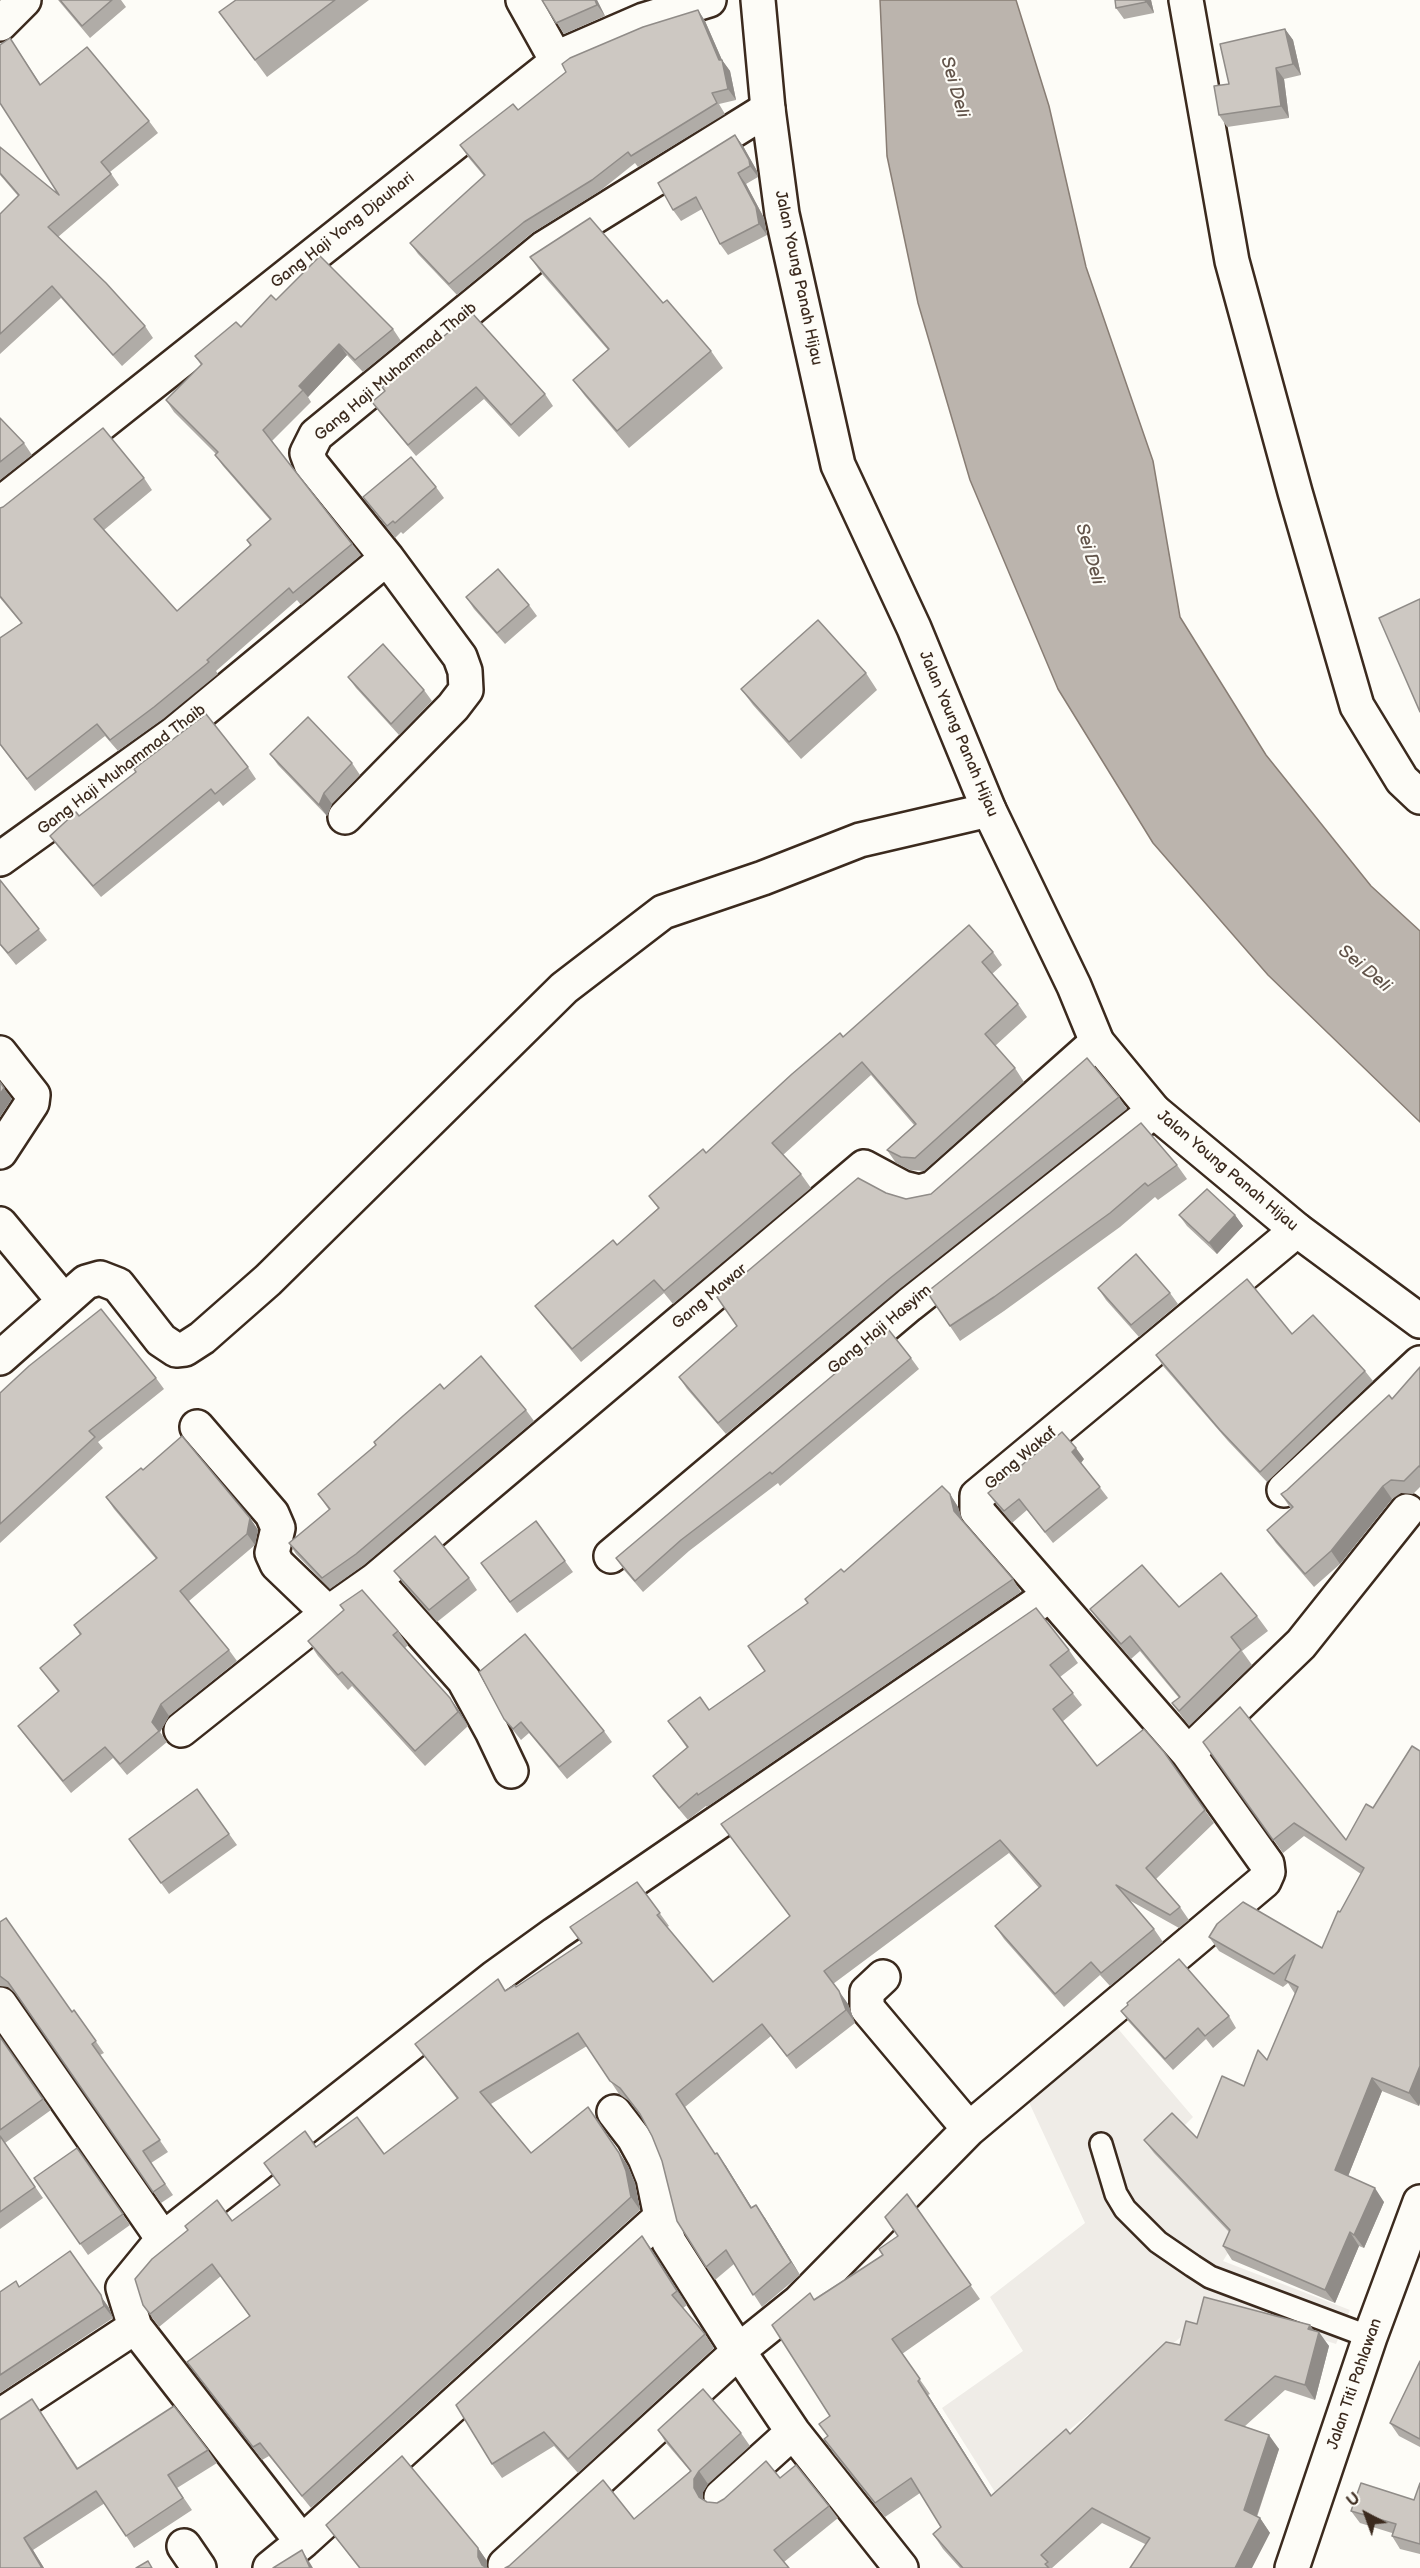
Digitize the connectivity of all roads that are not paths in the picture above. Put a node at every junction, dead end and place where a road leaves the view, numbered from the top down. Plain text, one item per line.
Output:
1 (24, 0) edge
2 (522, 0) edge
3 (709, 0) edge
4 (758, 0) edge
5 (1186, 0) edge
6 (0, 24) edge
7 (557, 61) junction
8 (768, 109) junction
9 (0, 504) edge
10 (387, 558) junction
11 (1420, 797) edge
12 (989, 810) junction
13 (345, 817) dead end
14 (0, 859) edge
15 (1097, 1042) junction
16 (0, 1053) edge
17 (1154, 1111) junction
18 (0, 1152) edge
19 (0, 1224) edge
20 (1297, 1230) junction
21 (64, 1301) junction
22 (1420, 1321) edge
23 (0, 1358) edge
24 (1420, 1363) edge
25 (197, 1427) dead end
26 (1284, 1490) edge
27 (1407, 1511) dead end
28 (610, 1556) dead end
29 (375, 1580) junction
30 (1050, 1595) junction
31 (328, 1613) junction
32 (181, 1730) dead end
33 (1188, 1753) junction
34 (511, 1772) dead end
35 (883, 1977) dead end
36 (0, 2004) edge
37 (614, 2112) dead end
38 (969, 2129) junction
39 (1101, 2144) dead end
40 (1420, 2202) edge
41 (661, 2217) junction
42 (163, 2239) junction
43 (135, 2327) junction
44 (1370, 2337) junction
45 (743, 2348) junction
46 (0, 2416) edge
47 (793, 2432) junction
48 (721, 2497) dead end
49 (302, 2542) junction
50 (506, 2565) edge
51 (270, 2568) edge
52 (900, 2568) edge
53 (1292, 2568) edge

1 - 6 street
2 - 7 street
3 - 7 street, Gang Haji Yong Djauhari
4 - 8 street, Jalan Young Panah Hijau
5 - 11 street
7 - 9 street, Gang Haji Yong Djauhari
8 - 10 street, Gang Haji Muhammad Thaib
8 - 12 street, Jalan Young Panah Hijau
10 - 13 street
10 - 14 street, Gang Haji Muhammad Thaib
12 - 15 street, Jalan Young Panah Hijau
12 - 21 street
15 - 17 street, Jalan Young Panah Hijau
15 - 29 street, Gang Mawar
16 - 18 street
17 - 20 street, Jalan Young Panah Hijau
17 - 28 street, Gang Haji Hasyim
19 - 21 street
20 - 22 street, Jalan Young Panah Hijau
20 - 30 street, Gang Wakaf
21 - 23 street
24 - 26 street
25 - 31 street
27 - 33 street
29 - 31 street, Gang Mawar
29 - 34 street
30 - 33 street, Gang Wakaf
30 - 42 street
31 - 32 street, Gang Mawar
33 - 38 street, Gang Wakaf
35 - 38 street
36 - 42 street
37 - 41 street
38 - 45 street, Gang Wakaf
39 - 44 lane
40 - 44 street, Jalan Titi Pahlawan
41 - 45 street
41 - 49 street
42 - 43 street
43 - 46 street
43 - 49 street
44 - 53 street, Jalan Titi Pahlawan
45 - 47 street
45 - 50 street, Gang Wakaf
47 - 48 street
47 - 52 street
49 - 51 street

